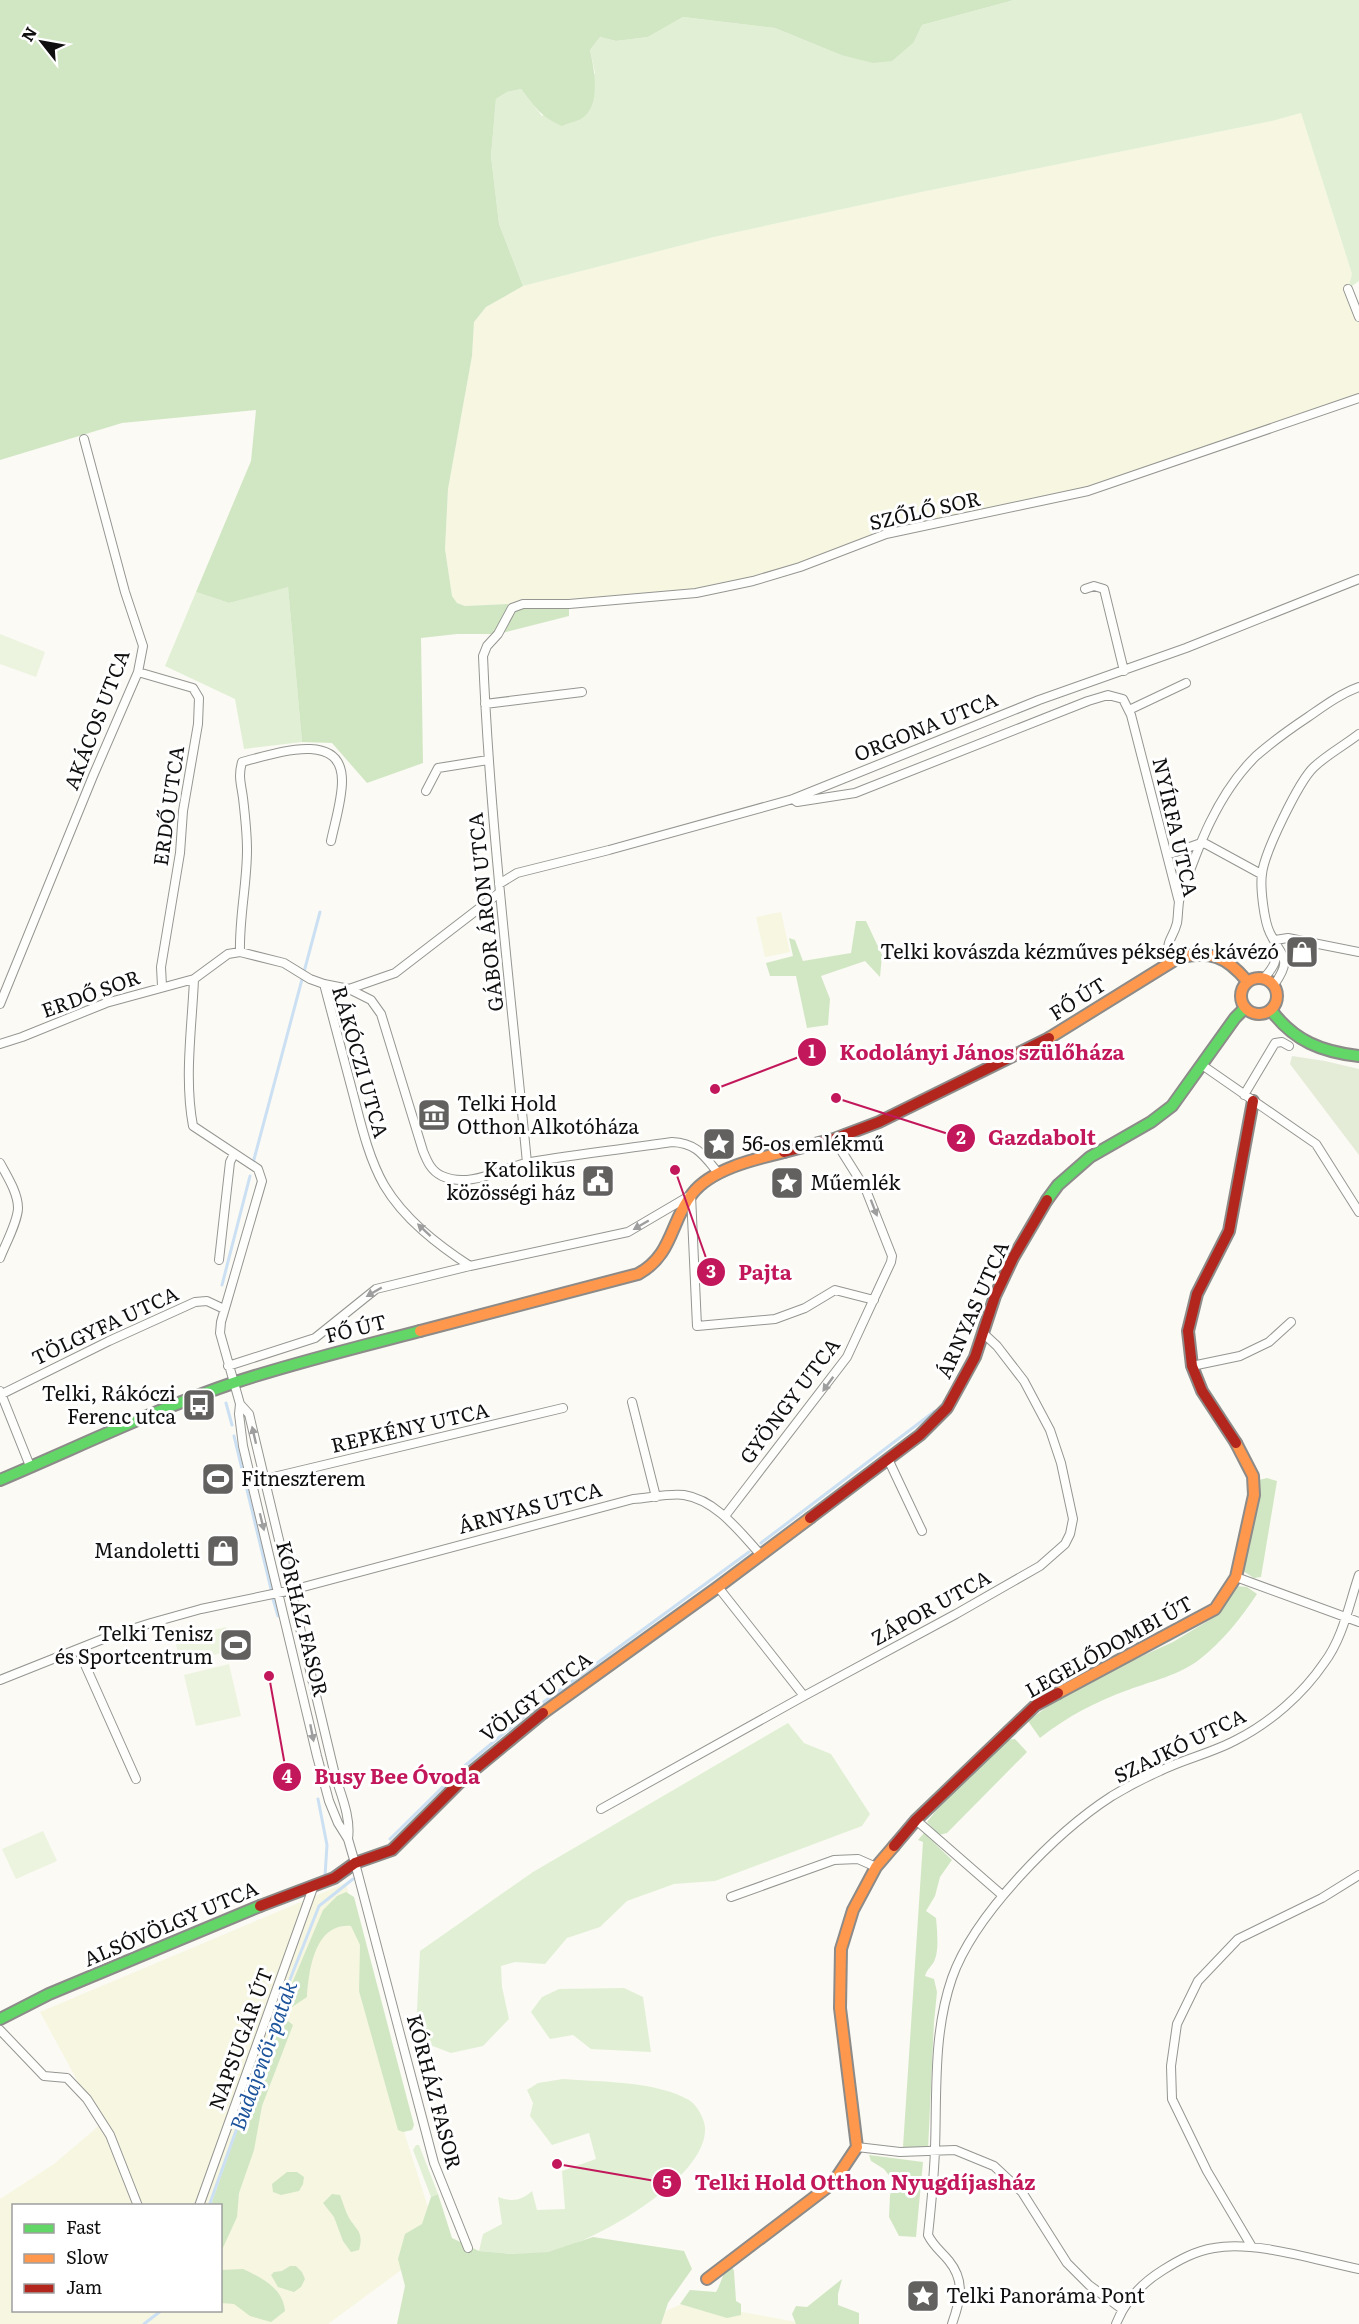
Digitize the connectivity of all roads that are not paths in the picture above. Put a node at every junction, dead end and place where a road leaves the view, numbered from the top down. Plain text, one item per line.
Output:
1 (1348, 289) dead end
2 (1359, 317) edge
3 (1359, 398) edge
4 (84, 439) dead end
5 (1359, 579) edge
6 (1085, 588) dead end
7 (483, 656) joint
8 (1124, 671) junction
9 (138, 672) junction
10 (1186, 682) dead end
11 (1359, 687) edge
12 (582, 692) dead end
13 (485, 704) junction
14 (1129, 710) junction
15 (1359, 734) edge
16 (488, 760) junction
17 (426, 791) dead end
18 (793, 799) junction
19 (331, 841) dead end
20 (1201, 843) junction
21 (1167, 855) junction
22 (1262, 874) junction
23 (499, 888) junction
24 (1179, 903) junction
25 (1275, 940) junction
26 (240, 952) junction
27 (1359, 952) edge
28 (1171, 962) junction
29 (1264, 978) junction
30 (194, 979) junction
31 (1247, 981) junction
32 (324, 984) junction
33 (1274, 985) junction
34 (162, 986) junction
35 (349, 989) junction
36 (0, 1004) edge
37 (1245, 1008) junction
38 (1272, 1010) junction
39 (0, 1044) edge
40 (1289, 1046) dead end
41 (1359, 1056) edge
42 (1202, 1065) junction
43 (1249, 1098) junction
44 (834, 1139) junction
45 (234, 1154) junction
46 (0, 1163) edge
47 (527, 1163) junction
48 (719, 1174) junction
49 (692, 1195) junction
50 (1359, 1212) edge
51 (0, 1258) edge
52 (219, 1260) dead end
53 (471, 1266) junction
54 (874, 1300) junction
55 (224, 1309) junction
56 (1291, 1322) dead end
57 (983, 1334) junction
58 (228, 1366) junction
59 (1192, 1366) junction
60 (234, 1383) junction
61 (0, 1393) edge
62 (632, 1402) dead end
63 (240, 1404) junction
64 (563, 1408) dead end
65 (888, 1459) junction
66 (30, 1466) junction
67 (0, 1480) edge
68 (264, 1480) junction
69 (253, 1483) junction
70 (656, 1497) junction
71 (725, 1516) junction
72 (922, 1531) dead end
73 (760, 1554) junction
74 (1359, 1575) edge
75 (1236, 1577) junction
76 (718, 1587) junction
77 (292, 1590) junction
78 (279, 1592) junction
79 (1345, 1618) junction
80 (1359, 1622) edge
81 (78, 1649) junction
82 (0, 1680) edge
83 (804, 1696) junction
84 (335, 1775) junction
85 (324, 1777) junction
86 (136, 1779) dead end
87 (601, 1809) dead end
88 (916, 1820) junction
89 (348, 1839) junction
90 (355, 1863) junction
91 (876, 1867) junction
92 (1359, 1875) edge
93 (314, 1884) junction
94 (1002, 1895) junction
95 (731, 1897) dead end
96 (0, 2019) edge
97 (0, 2030) edge
98 (9, 2041) junction
99 (0, 2048) edge
100 (857, 2147) junction
101 (935, 2151) junction
102 (138, 2204) edge
103 (199, 2204) edge
104 (1252, 2247) junction
105 (468, 2248) dead end
106 (1359, 2269) edge
107 (707, 2279) dead end
108 (1122, 2309) junction
109 (952, 2324) edge
110 (1116, 2324) edge

1 - 2 street
3 - 7 street, SZŐLŐ SOR
4 - 9 street, AKÁCOS UTCA
5 - 8 street, ORGONA UTCA
6 - 8 street
7 - 13 street, GÁBOR ÁRON UTCA
8 - 18 street, ORGONA UTCA
9 - 34 street, ERDŐ UTCA
9 - 36 street, AKÁCOS UTCA
10 - 14 street
11 - 20 street
12 - 13 street
13 - 16 street, GÁBOR ÁRON UTCA
14 - 18 street, NYÍRFA UTCA
14 - 21 street, NYÍRFA UTCA
15 - 22 street
16 - 17 street
16 - 23 street, GÁBOR ÁRON UTCA
18 - 23 street, ORGONA UTCA
19 - 26 street
20 - 21 street
20 - 22 street
20 - 24 street
21 - 24 street, NYÍRFA UTCA
22 - 25 street
23 - 35 street, ORGONA UTCA
23 - 47 street, GÁBOR ÁRON UTCA
24 - 28 street, NYÍRFA UTCA
25 - 27 street
25 - 29 street
25 - 33 street
26 - 30 street
26 - 32 street, RÁKÓCZI UTCA
28 - 31 street, FŐ ÚT
28 - 44 street, FŐ ÚT
29 - 31 street
29 - 33 street
30 - 34 street, ERDŐ SOR
30 - 45 street
31 - 37 street
32 - 35 street
53 -> 32 street, RÁKÓCZI UTCA
33 - 38 street
34 - 39 street, ERDŐ SOR
35 - 47 street
37 - 38 street
37 - 42 street, ÁRNYAS UTCA
38 - 41 street
40 - 43 street
42 - 43 street
42 - 57 street, ÁRNYAS UTCA
43 - 50 street
43 - 59 street, LEGELŐDOMBI ÚT
44 - 48 street, FŐ ÚT
44 -> 54 street, GYÖNGY UTCA
45 - 52 street
45 - 55 street
46 - 51 street
47 - 48 street
48 - 49 street, FŐ ÚT
49 -> 53 street, FŐ ÚT
49 - 54 street
49 - 60 street, FŐ ÚT
53 -> 58 street, FŐ ÚT
54 -> 71 street, GYÖNGY UTCA
55 - 58 street
55 - 61 street, TÖLGYFA UTCA
56 - 59 street
57 - 65 street, ÁRNYAS UTCA
57 - 83 street, ZÁPOR UTCA
58 - 60 street
59 - 75 street, LEGELŐDOMBI ÚT
60 - 63 street, KÓRHÁZ FASOR
60 - 66 street, FŐ ÚT
61 - 66 street
62 - 70 street
68 -> 63 street, KÓRHÁZ FASOR
63 - 69 street, KÓRHÁZ FASOR
64 - 68 street, REPKÉNY UTCA
65 - 72 street
65 - 73 street, ÁRNYAS UTCA
66 - 67 street, FŐ ÚT
68 - 69 street, REPKÉNY UTCA
68 - 77 street, KÓRHÁZ FASOR
69 -> 78 street, KÓRHÁZ FASOR
70 - 71 street, ÁRNYAS UTCA
70 - 77 street, ÁRNYAS UTCA
71 - 73 street, ÁRNYAS UTCA
73 - 76 street, ÁRNYAS UTCA
74 - 79 street, SZAJKÓ UTCA
75 - 79 street
75 - 88 street, LEGELŐDOMBI ÚT
76 - 83 street
76 - 90 street, VÖLGY UTCA
77 - 78 street, ÁRNYAS UTCA
77 - 84 street, KÓRHÁZ FASOR
78 - 81 street, ÁRNYAS UTCA
78 -> 85 street, KÓRHÁZ FASOR
79 - 80 street
79 - 94 street, SZAJKÓ UTCA
81 - 82 street, ÁRNYAS UTCA
81 - 86 street
83 - 87 street, ZÁPOR UTCA
84 - 85 street
84 - 89 street, KÓRHÁZ FASOR
85 - 89 street, KÓRHÁZ FASOR
88 - 91 street, LEGELŐDOMBI ÚT
88 - 94 street
89 - 90 street, KÓRHÁZ FASOR
90 - 93 street, ALSÓVÖLGY UTCA
90 - 105 street, KÓRHÁZ FASOR
91 - 95 street
91 - 100 street, LEGELŐDOMBI ÚT
92 - 104 street
93 - 96 street, ALSÓVÖLGY UTCA
93 - 103 street, NAPSUGÁR ÚT
94 - 101 street, SZAJKÓ UTCA
97 - 98 street
98 - 99 street
98 - 102 street
100 - 101 street
100 - 107 street
101 - 108 street
101 - 109 street
104 - 106 street
104 - 108 street
108 - 110 street

